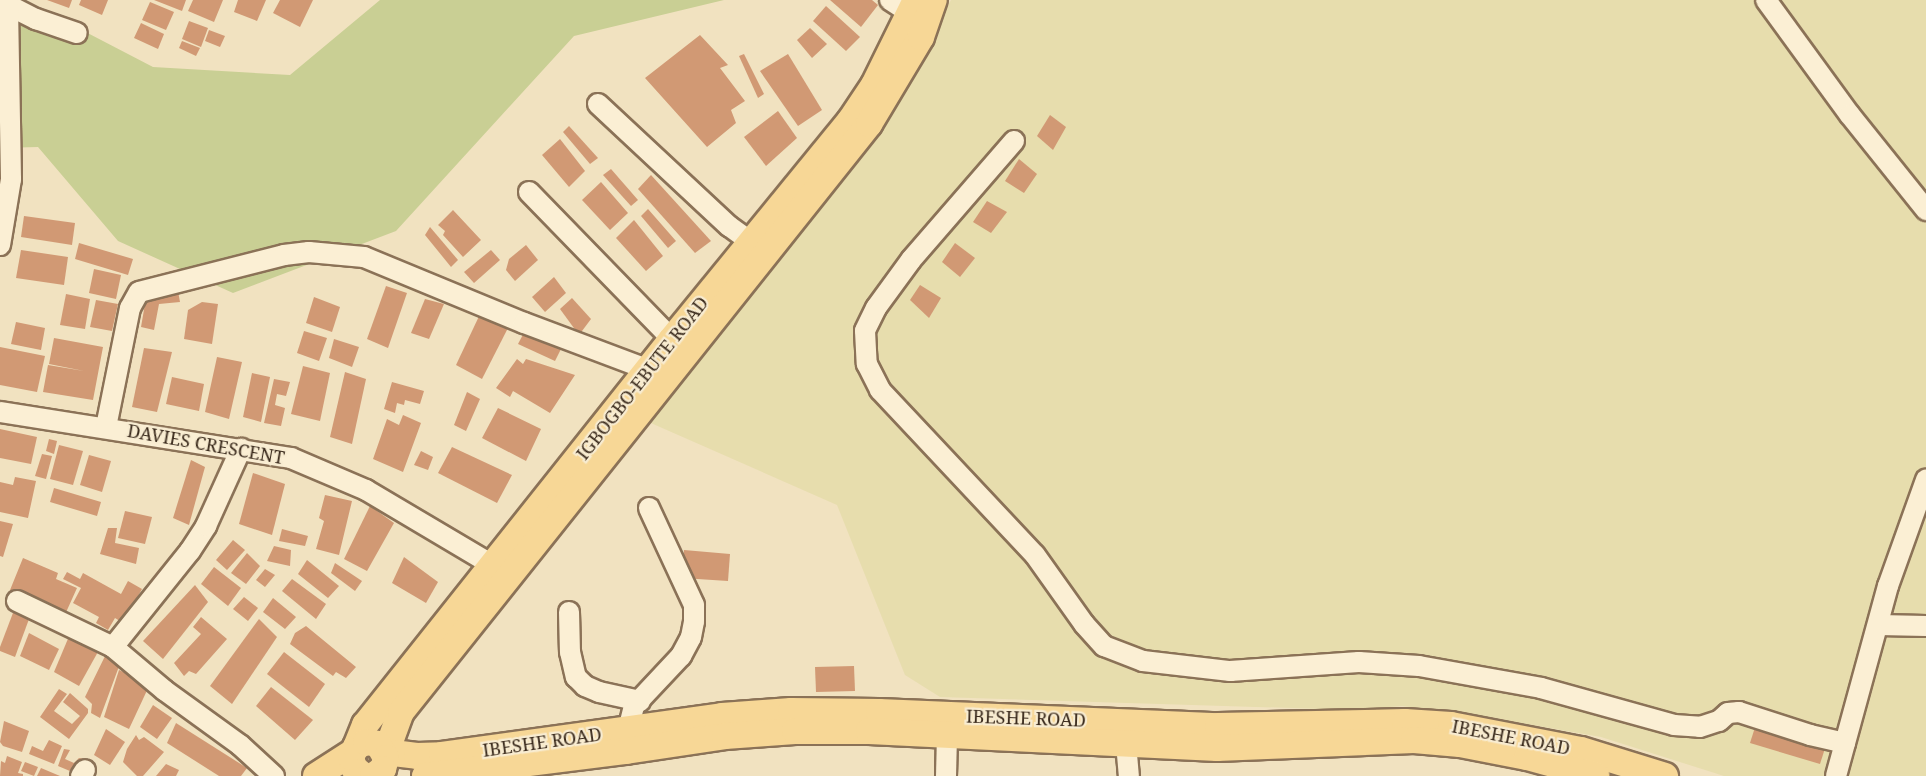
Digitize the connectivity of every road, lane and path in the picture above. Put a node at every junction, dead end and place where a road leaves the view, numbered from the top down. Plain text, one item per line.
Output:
1 (934, 0) edge
2 (1766, 0) edge
3 (7, 2) edge
4 (905, 4) edge
5 (77, 33) dead end
6 (598, 104) dead end
7 (1014, 141) dead end
8 (529, 192) dead end
9 (1926, 210) edge
10 (751, 242) junction
11 (0, 244) edge
12 (672, 339) junction
13 (649, 370) junction
14 (0, 412) edge
15 (106, 427) junction
16 (242, 449) junction
17 (1926, 481) edge
18 (648, 508) dead end
19 (502, 571) junction
20 (17, 601) dead end
21 (569, 612) dead end
22 (1878, 625) junction
23 (1926, 626) edge
24 (113, 647) junction
25 (640, 700) junction
26 (628, 730) junction
27 (947, 734) junction
28 (1126, 743) junction
29 (1845, 743) junction
30 (355, 749) junction
31 (383, 759) edge
32 (274, 776) edge
33 (316, 776) edge
34 (363, 776) edge
35 (374, 776) edge
36 (426, 776) edge
37 (946, 776) edge
38 (1128, 776) edge
39 (1596, 776) edge
40 (1665, 776) edge
41 (1836, 776) edge

1 - 19 main road, IGBOGBO-EBUTE ROAD
2 - 9 street
3 - 5 street
3 - 11 street
4 - 10 main road, IGBOGBO-EBUTE ROAD
6 - 10 street
7 - 29 street
8 - 12 street
10 - 12 main road, IGBOGBO-EBUTE ROAD
12 - 13 main road, IGBOGBO-EBUTE ROAD
13 - 15 street
13 - 19 main road, IGBOGBO-EBUTE ROAD
14 - 15 street, DAVIES CRESCENT
15 - 16 street, DAVIES CRESCENT
16 - 19 street, DAVIES CRESCENT
16 - 24 street
17 - 22 street
18 - 25 street
19 - 30 main road, IGBOGBO-EBUTE ROAD
19 - 31 main road, IGBOGBO-EBUTE ROAD
20 - 24 street
21 - 25 street
22 - 23 street
22 - 29 street
24 - 32 street
25 - 26 street
26 - 31 main road, IBESHE ROAD
26 - 40 main road, IBESHE ROAD
27 - 28 main road, IBESHE ROAD
27 - 36 main road, IBESHE ROAD
27 - 37 street
28 - 38 street
28 - 39 main road, IBESHE ROAD
29 - 41 street
30 - 31 main road, IBESHE ROAD
30 - 33 main road
30 - 34 main road
31 - 35 main road, IGBOGBO-EBUTE ROAD

